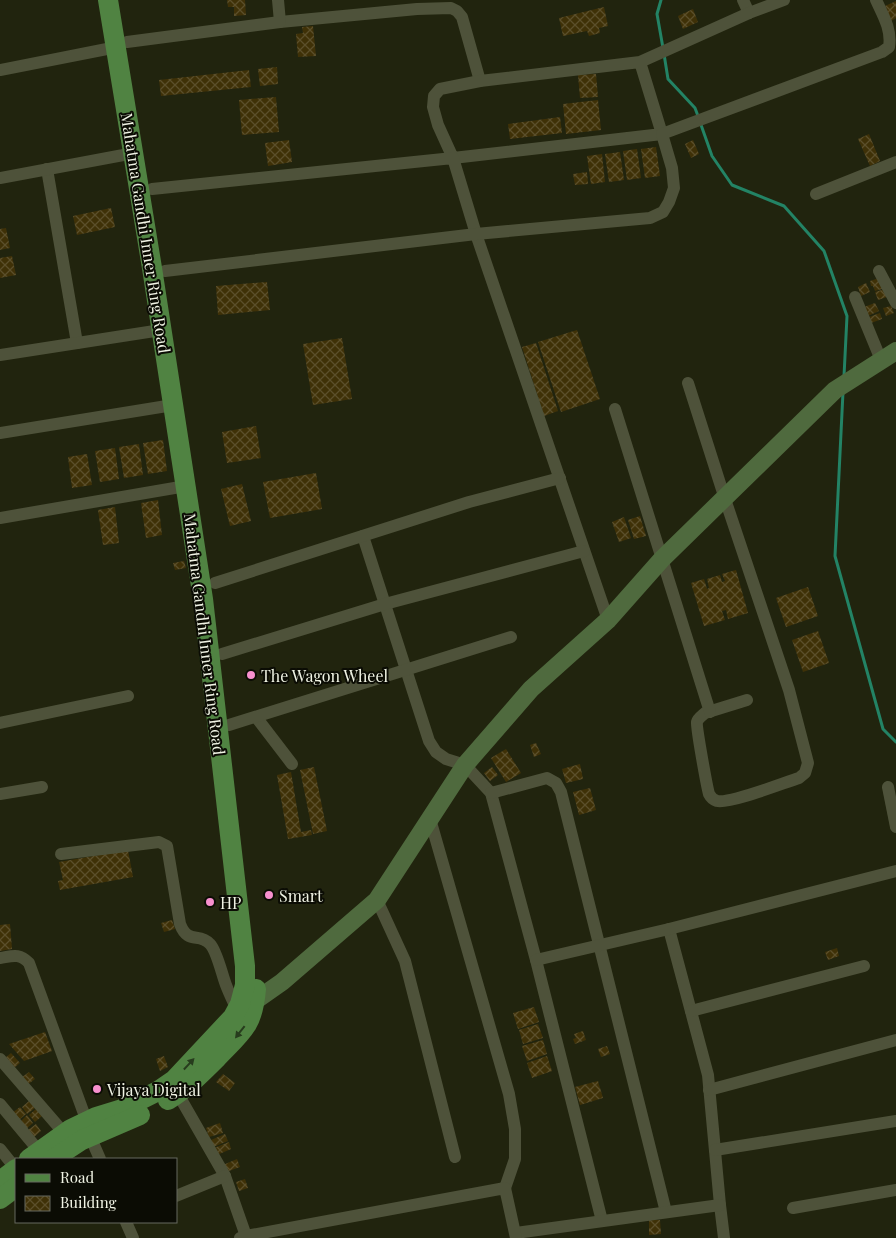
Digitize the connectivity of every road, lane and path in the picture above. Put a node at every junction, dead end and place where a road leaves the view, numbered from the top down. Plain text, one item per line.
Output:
1 (108, 0) edge
2 (120, 0) edge
3 (278, 0) edge
4 (744, 0) edge
5 (784, 0) edge
6 (876, 0) edge
7 (749, 13) junction
8 (280, 22) junction
9 (122, 45) junction
10 (640, 62) junction
11 (0, 70) edge
12 (480, 81) junction
13 (662, 134) junction
14 (134, 153) junction
15 (454, 158) junction
16 (896, 162) edge
17 (47, 170) junction
18 (0, 178) edge
19 (152, 190) junction
20 (816, 194) dead end
21 (476, 234) junction
22 (165, 271) junction
23 (879, 271) dead end
24 (854, 298) dead end
25 (896, 303) edge
26 (162, 330) junction
27 (77, 343) junction
28 (896, 350) edge
29 (0, 355) edge
30 (881, 360) junction
31 (688, 383) dead end
32 (173, 405) junction
33 (615, 409) dead end
34 (0, 433) edge
35 (560, 478) junction
36 (186, 486) junction
37 (725, 499) junction
38 (0, 518) edge
39 (363, 536) junction
40 (584, 551) junction
41 (662, 559) junction
42 (215, 583) junction
43 (385, 604) junction
44 (608, 620) junction
45 (511, 637) dead end
46 (222, 654) junction
47 (406, 670) junction
48 (128, 696) dead end
49 (747, 700) dead end
50 (710, 712) junction
51 (256, 717) junction
52 (0, 723) edge
53 (229, 725) junction
54 (292, 764) dead end
55 (465, 765) junction
56 (42, 787) dead end
57 (888, 787) dead end
58 (491, 793) junction
59 (0, 794) edge
60 (430, 819) junction
61 (896, 827) edge
62 (62, 854) dead end
63 (896, 871) edge
64 (377, 900) junction
65 (668, 929) junction
66 (600, 945) junction
67 (0, 958) edge
68 (536, 960) junction
69 (864, 966) dead end
70 (244, 1005) junction
71 (691, 1011) junction
72 (896, 1040) edge
73 (0, 1059) edge
74 (709, 1090) junction
75 (178, 1094) junction
76 (0, 1104) edge
77 (896, 1121) edge
78 (88, 1129) junction
79 (64, 1133) junction
80 (0, 1149) edge
81 (715, 1150) junction
82 (40, 1157) edge
83 (455, 1157) dead end
84 (100, 1158) edge
85 (15, 1168) edge
86 (15, 1170) edge
87 (225, 1176) junction
88 (0, 1181) edge
89 (15, 1187) edge
90 (505, 1188) junction
91 (896, 1190) edge
92 (178, 1195) edge
93 (0, 1199) edge
94 (720, 1205) junction
95 (793, 1208) dead end
96 (666, 1212) junction
97 (602, 1221) junction
98 (126, 1223) edge
99 (516, 1235) edge
100 (244, 1237) edge
101 (133, 1238) edge
102 (724, 1238) edge

1 - 9 main road, Mahatma Gandhi Inner Ring Road
2 - 9 main road, Mahatma Gandhi Inner Ring Road
3 - 8 street
4 - 7 street
5 - 7 street
6 - 13 street
7 - 10 street
8 - 9 street
8 - 12 street
9 - 11 street
9 - 14 main road, Mahatma Gandhi Inner Ring Road
9 - 19 main road, Mahatma Gandhi Inner Ring Road
10 - 12 street
10 - 13 street
12 - 15 street
13 - 15 street
13 - 21 street
14 - 17 street
14 - 26 main road, Mahatma Gandhi Inner Ring Road
15 - 19 street
15 - 21 street
16 - 20 street
17 - 18 street
17 - 27 street
19 - 22 main road, Mahatma Gandhi Inner Ring Road
21 - 22 street
21 - 35 street
22 - 42 main road, Mahatma Gandhi Inner Ring Road
23 - 25 street
24 - 30 street
26 - 27 street
26 - 32 main road, Mahatma Gandhi Inner Ring Road
27 - 29 street
28 - 30 street
30 - 37 street
31 - 37 street
32 - 34 street
32 - 36 main road, Mahatma Gandhi Inner Ring Road
33 - 41 street
35 - 39 street
35 - 40 street
36 - 38 street
36 - 70 main road, Mahatma Gandhi Inner Ring Road
37 - 41 street
37 - 50 street
39 - 42 street
39 - 43 street
40 - 43 street
40 - 44 street
41 - 44 street
41 - 50 street
42 - 46 main road, Mahatma Gandhi Inner Ring Road
43 - 46 street
43 - 47 street
44 - 55 street
45 - 47 street
46 - 53 main road, Mahatma Gandhi Inner Ring Road
47 - 51 street
47 - 55 street
48 - 52 street
49 - 50 street
51 - 53 street
51 - 54 street
53 - 70 main road, Mahatma Gandhi Inner Ring Road
55 - 58 street
55 - 60 street
56 - 59 street
57 - 61 street
58 - 66 street
58 - 68 street
60 - 64 street
60 - 90 street
62 - 70 street
63 - 65 street
64 - 70 street
64 - 83 street
65 - 66 street
65 - 71 street
66 - 68 street
66 - 96 street
67 - 78 street
68 - 97 street
69 - 71 street
70 -> 75 main road, Mahatma Gandhi Inner Ring Road
78 -> 70 main road, Mahatma Gandhi Inner Ring Road
71 - 74 street
72 - 74 street
73 - 79 street
74 - 81 street
75 - 78 main road, Mahatma Gandhi Inner Ring Road
75 - 87 street
76 - 82 street
77 - 81 street
78 - 79 main road, Mahatma Gandhi Inner Ring Road
78 - 82 main road, Mahatma Gandhi Inner Ring Road
78 - 84 street
79 - 82 main road, Mahatma Gandhi Inner Ring Road
80 - 85 street
81 - 94 street
86 - 88 main road
87 - 92 street
87 - 100 street
89 - 93 main road
90 - 99 street
90 - 100 street
91 - 95 street
94 - 96 street
94 - 102 street
96 - 97 street
97 - 99 street
98 - 101 street

